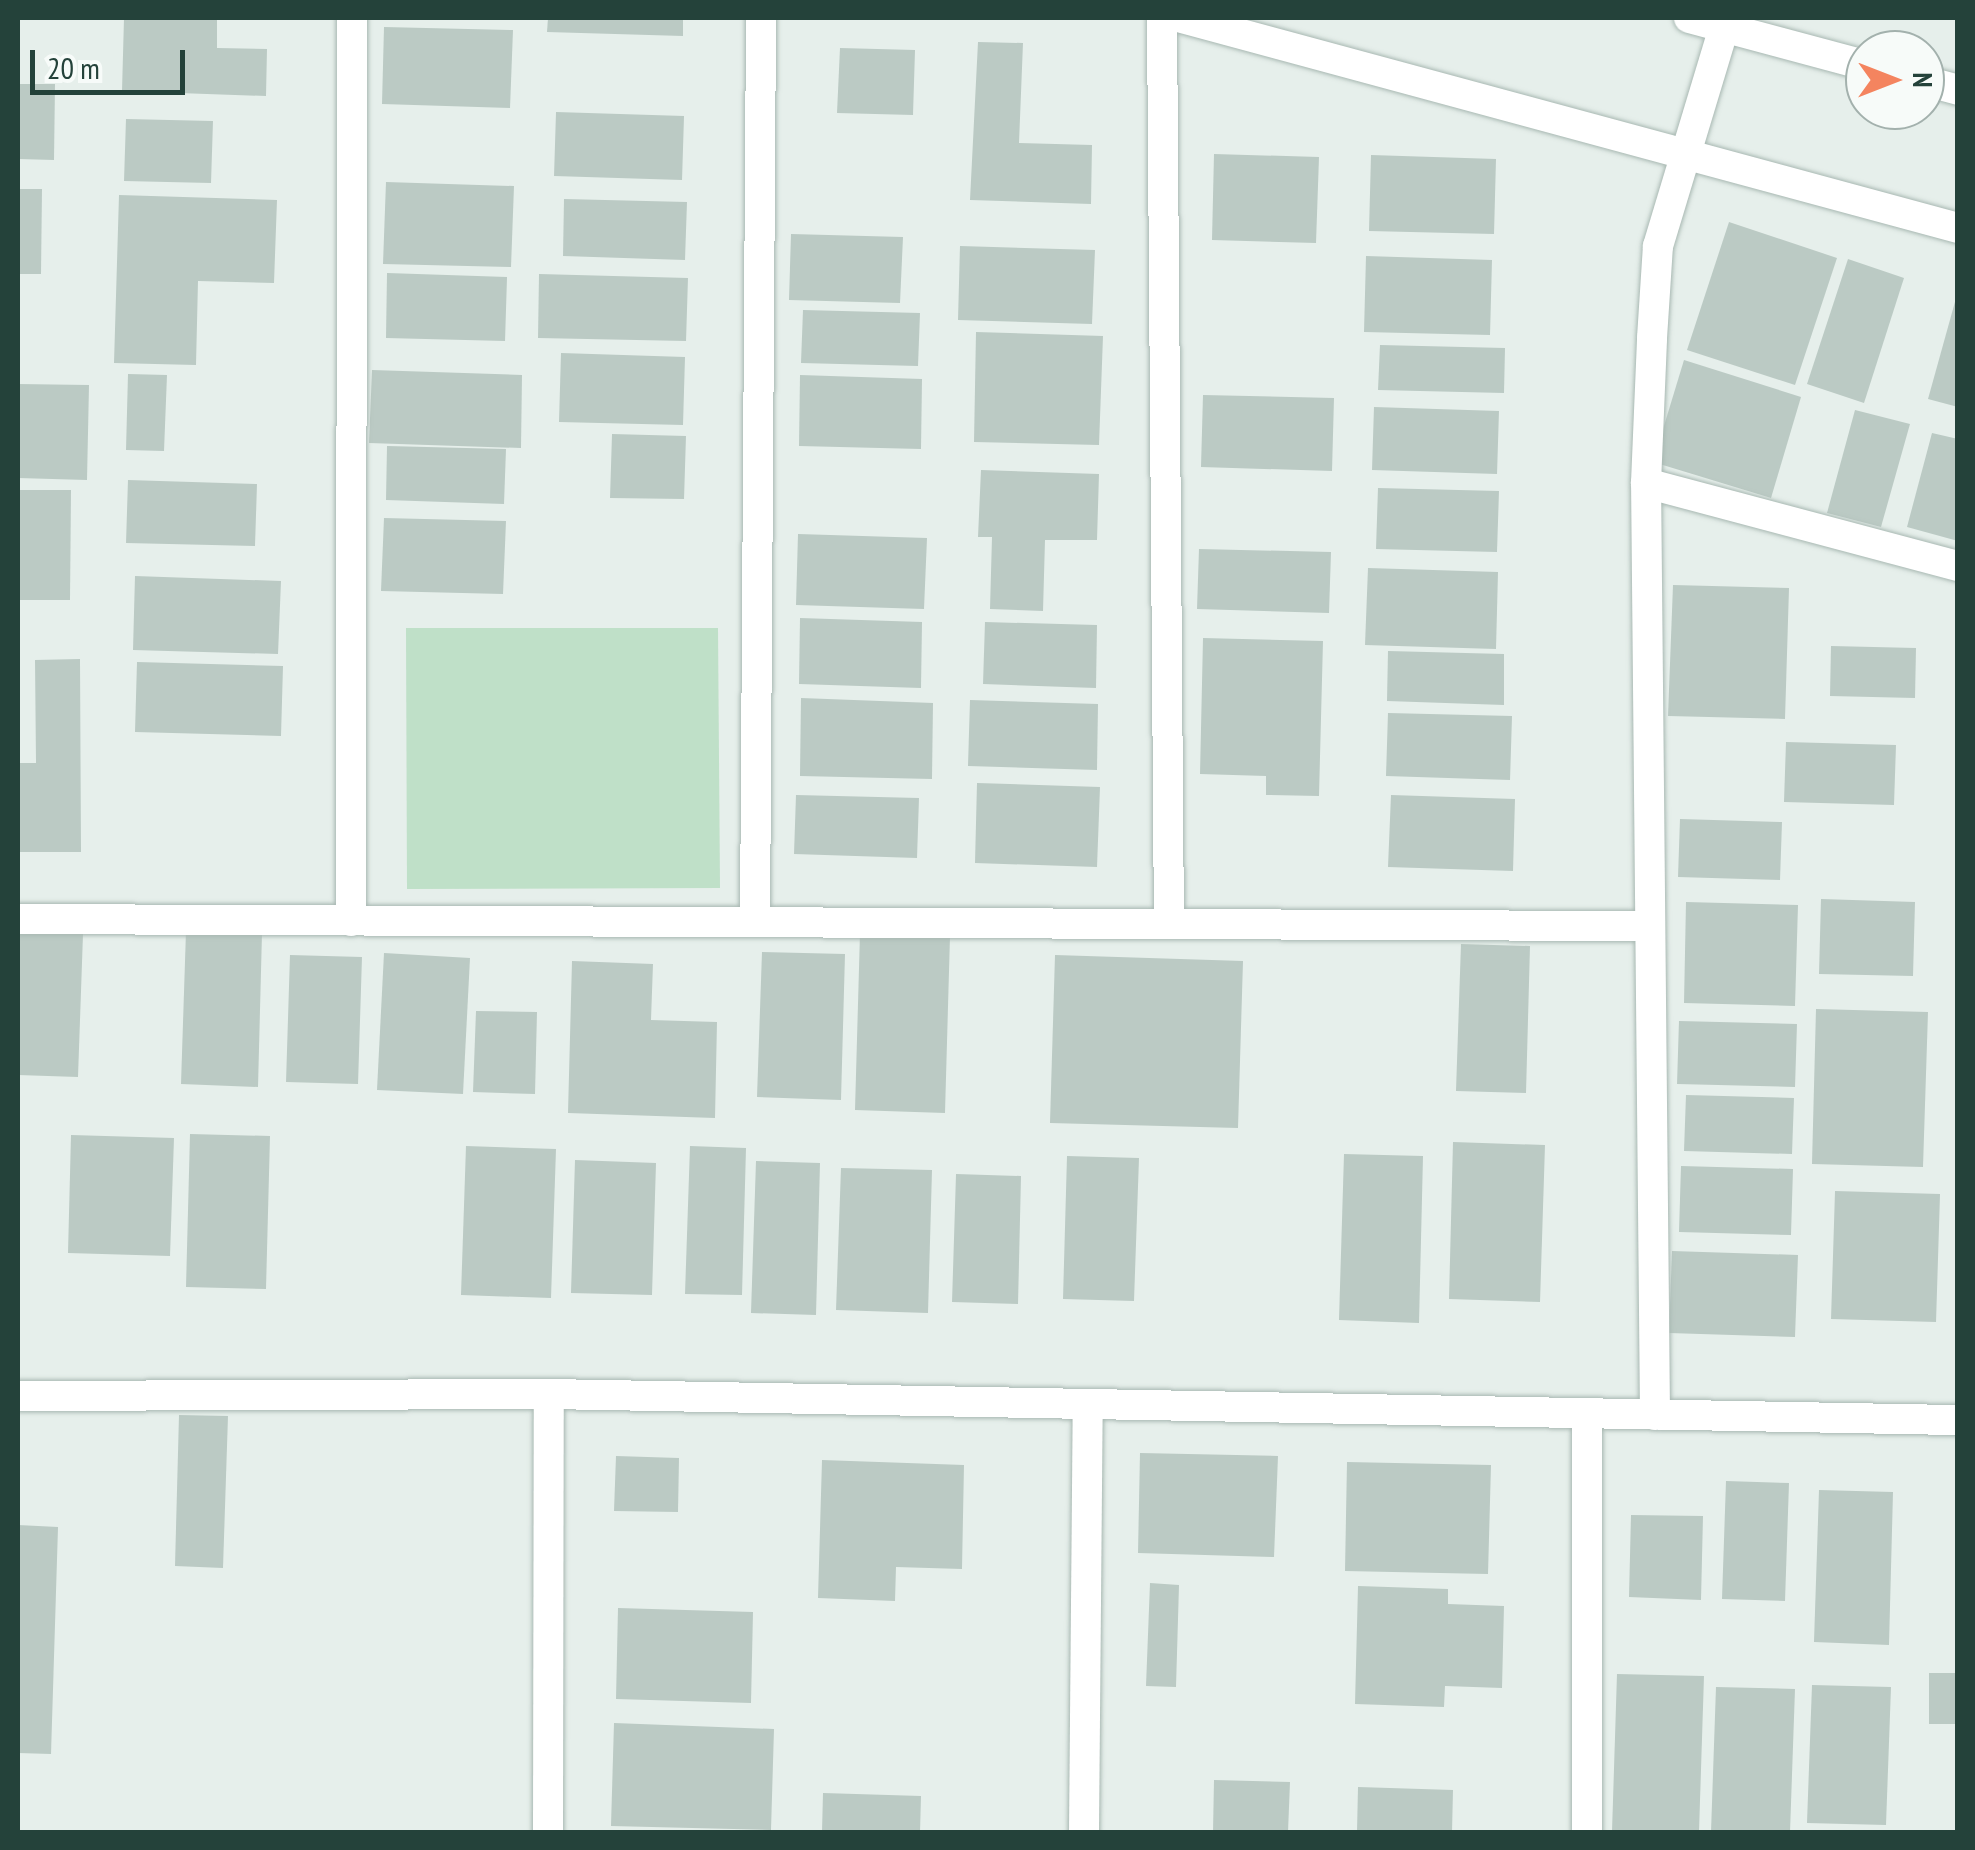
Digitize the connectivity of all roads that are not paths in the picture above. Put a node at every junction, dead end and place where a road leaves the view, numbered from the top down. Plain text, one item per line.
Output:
1 (352, 18) edge
2 (761, 18) edge
3 (1162, 18) edge
4 (1182, 18) edge
5 (1689, 18) edge
6 (1726, 22) edge
7 (1845, 59) edge
8 (1682, 150) junction
9 (1958, 228) edge
10 (1646, 484) junction
11 (1958, 566) edge
12 (18, 920) edge
13 (350, 920) junction
14 (755, 922) junction
15 (1169, 924) junction
16 (1650, 926) junction
17 (549, 1394) junction
18 (18, 1396) edge
19 (1088, 1404) junction
20 (1587, 1413) junction
21 (1654, 1414) junction
22 (1958, 1420) edge
23 (548, 1832) edge
24 (1084, 1832) edge
25 (1588, 1832) edge

1 - 13 street
2 - 14 street
3 - 15 street
4 - 8 street
5 - 6 street
6 - 7 street
6 - 8 street
8 - 9 street
8 - 10 street
10 - 11 street
10 - 16 street
12 - 13 street
13 - 14 street
14 - 15 street
15 - 16 street
16 - 21 street
17 - 18 street
17 - 19 street
17 - 23 street
19 - 20 street
19 - 24 street
20 - 21 street
20 - 25 street
21 - 22 street

